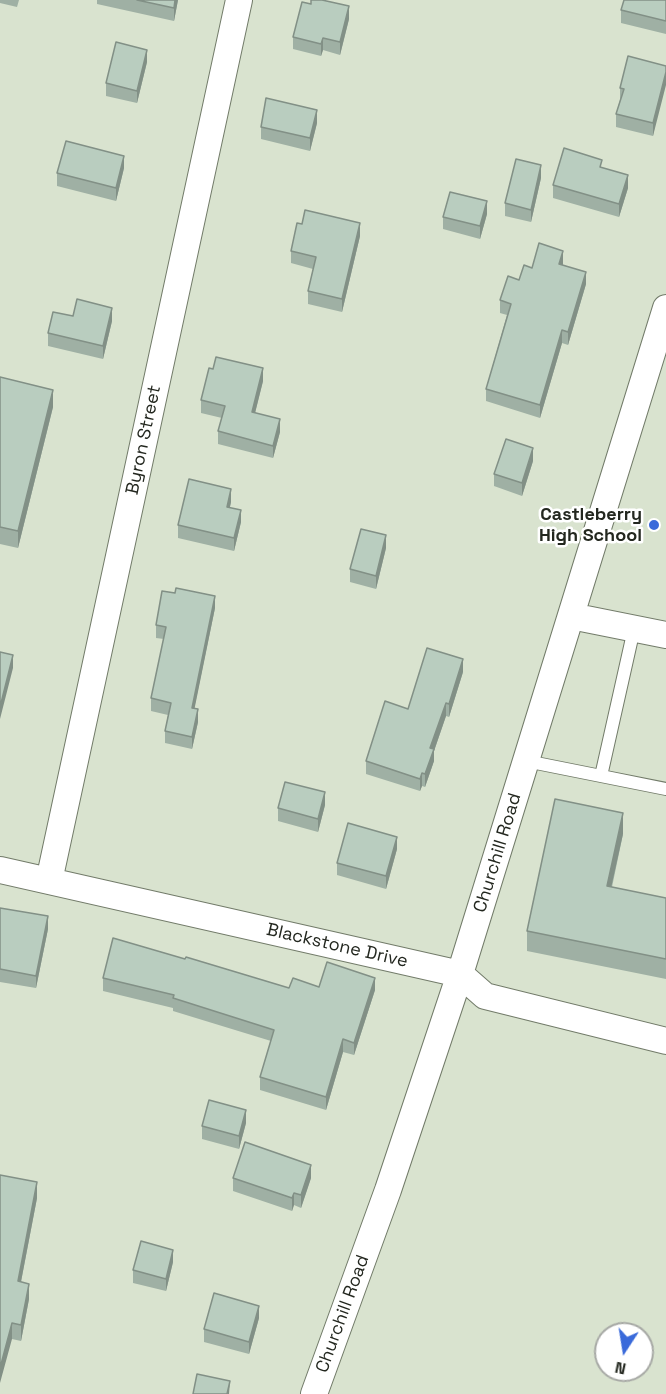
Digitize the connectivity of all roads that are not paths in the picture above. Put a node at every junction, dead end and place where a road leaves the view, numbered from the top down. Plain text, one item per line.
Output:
1 (239, 0) edge
2 (666, 308) edge
3 (571, 616) junction
4 (634, 629) junction
5 (666, 635) edge
6 (526, 761) junction
7 (601, 776) junction
8 (666, 789) edge
9 (0, 870) edge
10 (49, 881) junction
11 (460, 974) junction
12 (666, 1041) edge
13 (314, 1394) edge

1 - 10 street, Byron Street
2 - 3 street, Churchill Road
3 - 4 street
3 - 6 street, Churchill Road
4 - 5 street
4 - 7 lane
6 - 7 lane
6 - 11 street, Churchill Road
7 - 8 lane
9 - 10 street, Blackstone Drive
10 - 11 street, Blackstone Drive
11 - 12 street, Blackstone Drive
11 - 13 street, Churchill Road

